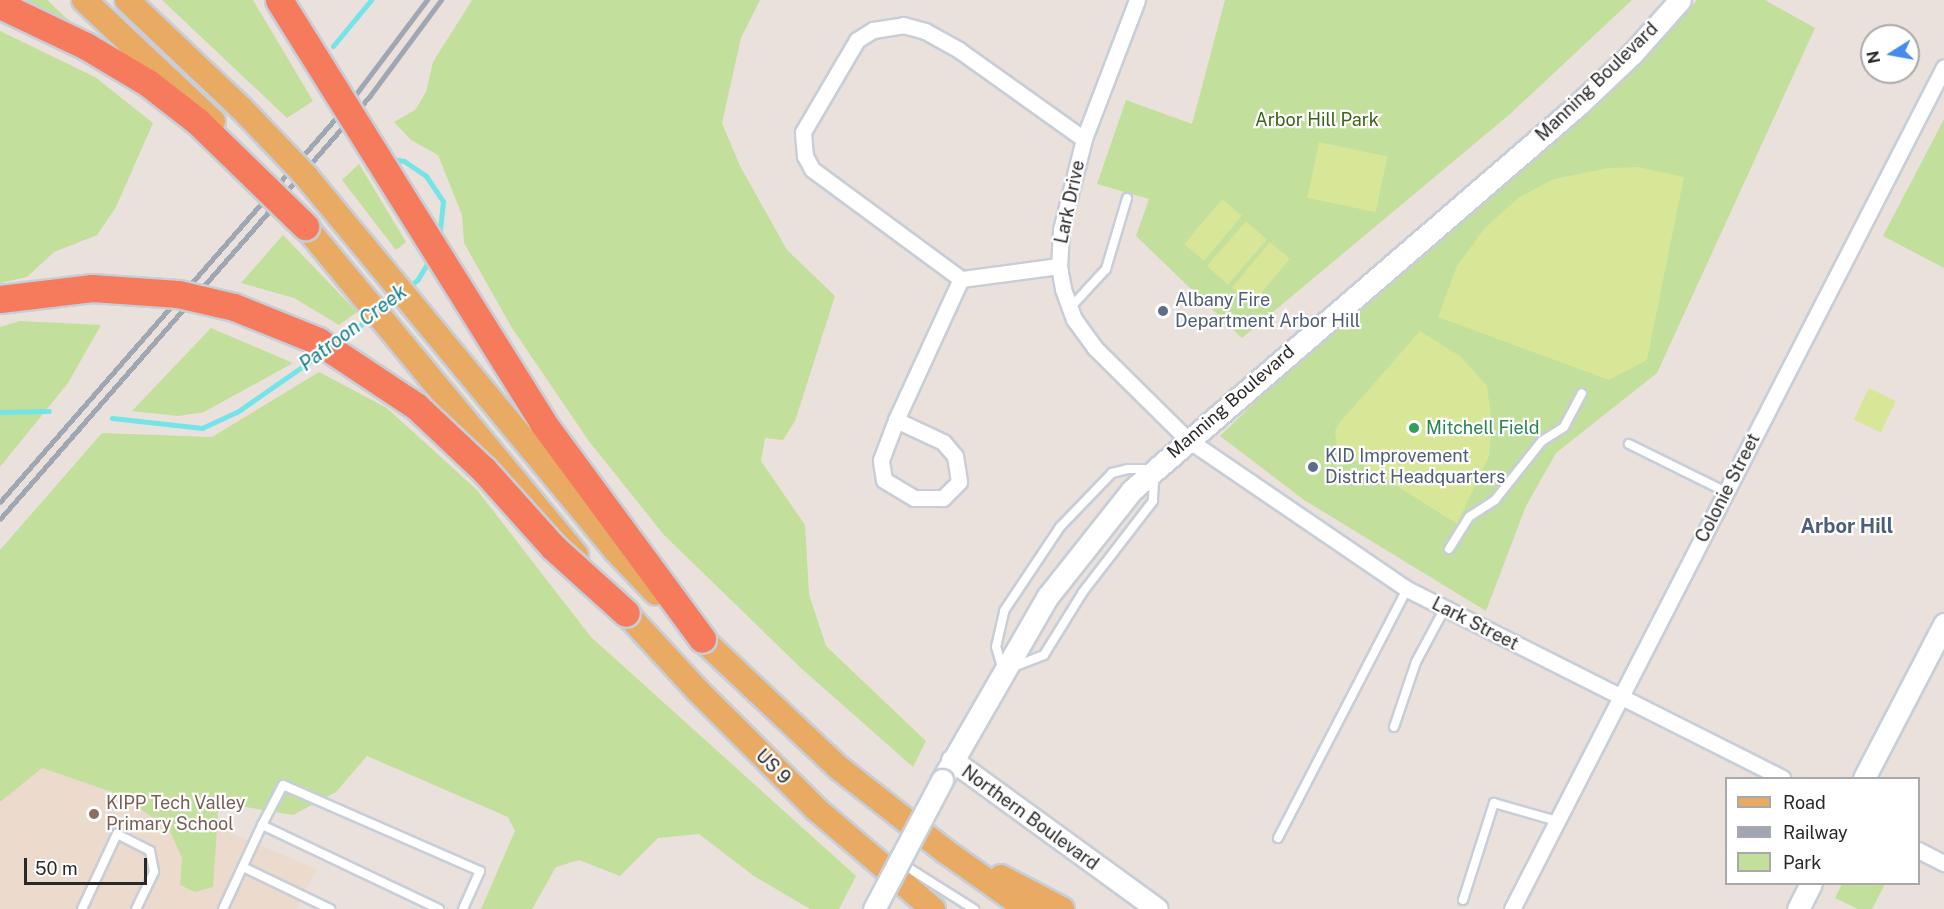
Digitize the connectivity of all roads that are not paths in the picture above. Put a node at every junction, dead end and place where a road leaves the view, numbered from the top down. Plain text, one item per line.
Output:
1 (84, 0) edge
2 (128, 0) edge
3 (279, 0) edge
4 (1137, 0) edge
5 (1680, 0) edge
6 (0, 5) edge
7 (1944, 67) edge
8 (1084, 139) junction
9 (1126, 198) dead end
10 (305, 226) junction
11 (1059, 266) junction
12 (961, 279) junction
13 (0, 299) edge
14 (1070, 308) junction
15 (1582, 393) dead end
16 (896, 420) junction
17 (1187, 439) junction
18 (1629, 444) dead end
19 (1155, 469) junction
20 (1726, 492) junction
21 (1449, 549) dead end
22 (1407, 589) junction
23 (1445, 608) junction
24 (626, 613) junction
25 (1944, 624) edge
26 (702, 639) junction
27 (1003, 671) junction
28 (1621, 696) junction
29 (1394, 728) dead end
30 (952, 760) junction
31 (1780, 777) edge
32 (1865, 777) edge
33 (1557, 821) junction
34 (262, 825) junction
35 (844, 835) junction
36 (1278, 838) dead end
37 (945, 851) junction
38 (1920, 851) edge
39 (1944, 863) edge
40 (243, 867) junction
41 (1810, 885) edge
42 (1463, 900) dead end
43 (82, 909) edge
44 (136, 909) edge
45 (223, 909) edge
46 (330, 909) edge
47 (439, 909) edge
48 (463, 909) edge
49 (874, 909) edge
50 (933, 909) edge
51 (974, 909) edge
52 (1027, 909) edge
53 (1062, 909) edge
54 (1157, 909) edge
55 (1512, 909) edge
56 (1798, 909) edge

1 - 10 main road, US 9, bridge
2 - 26 main road, bridge
3 - 26 highway, bridge
4 - 8 street, Lark Drive
5 - 17 street, Manning Boulevard
6 - 10 highway, bridge
7 - 20 street, Colonie Street
8 - 11 street, Lark Drive
8 - 12 street
9 - 14 lane
10 - 24 main road, US 9, bridge
11 - 12 street
11 - 14 street, Lark Drive
12 - 16 street
13 - 24 highway, bridge
14 - 17 street, Lark Drive
15 - 21 lane
16 - 16 street
17 - 19 street, Manning Boulevard
17 - 22 street, Lark Street
18 - 20 lane
19 - 27 street, Manning Boulevard
19 - 27 lane
20 - 28 street, Colonie Street
22 - 23 street, Lark Street
22 - 36 lane
23 - 28 street, Lark Street
23 - 29 lane
24 - 35 main road, US 9 / US 9
25 - 32 street
26 - 37 main road
27 - 30 street, Manning Boulevard
28 - 31 street, Lark Street
28 - 33 street, Colonie Street
30 - 49 street, Northern Boulevard, bridge
30 - 54 street, Northern Boulevard
33 - 42 lane
33 - 55 street, Colonie Street
34 - 40 lane
34 - 47 lane
34 - 48 lane
35 - 50 main road, US 9 / US 9
35 - 51 lane
37 - 52 main road
37 - 53 main road
38 - 39 street
40 - 45 lane
40 - 46 lane
41 - 56 street
43 - 44 lane

